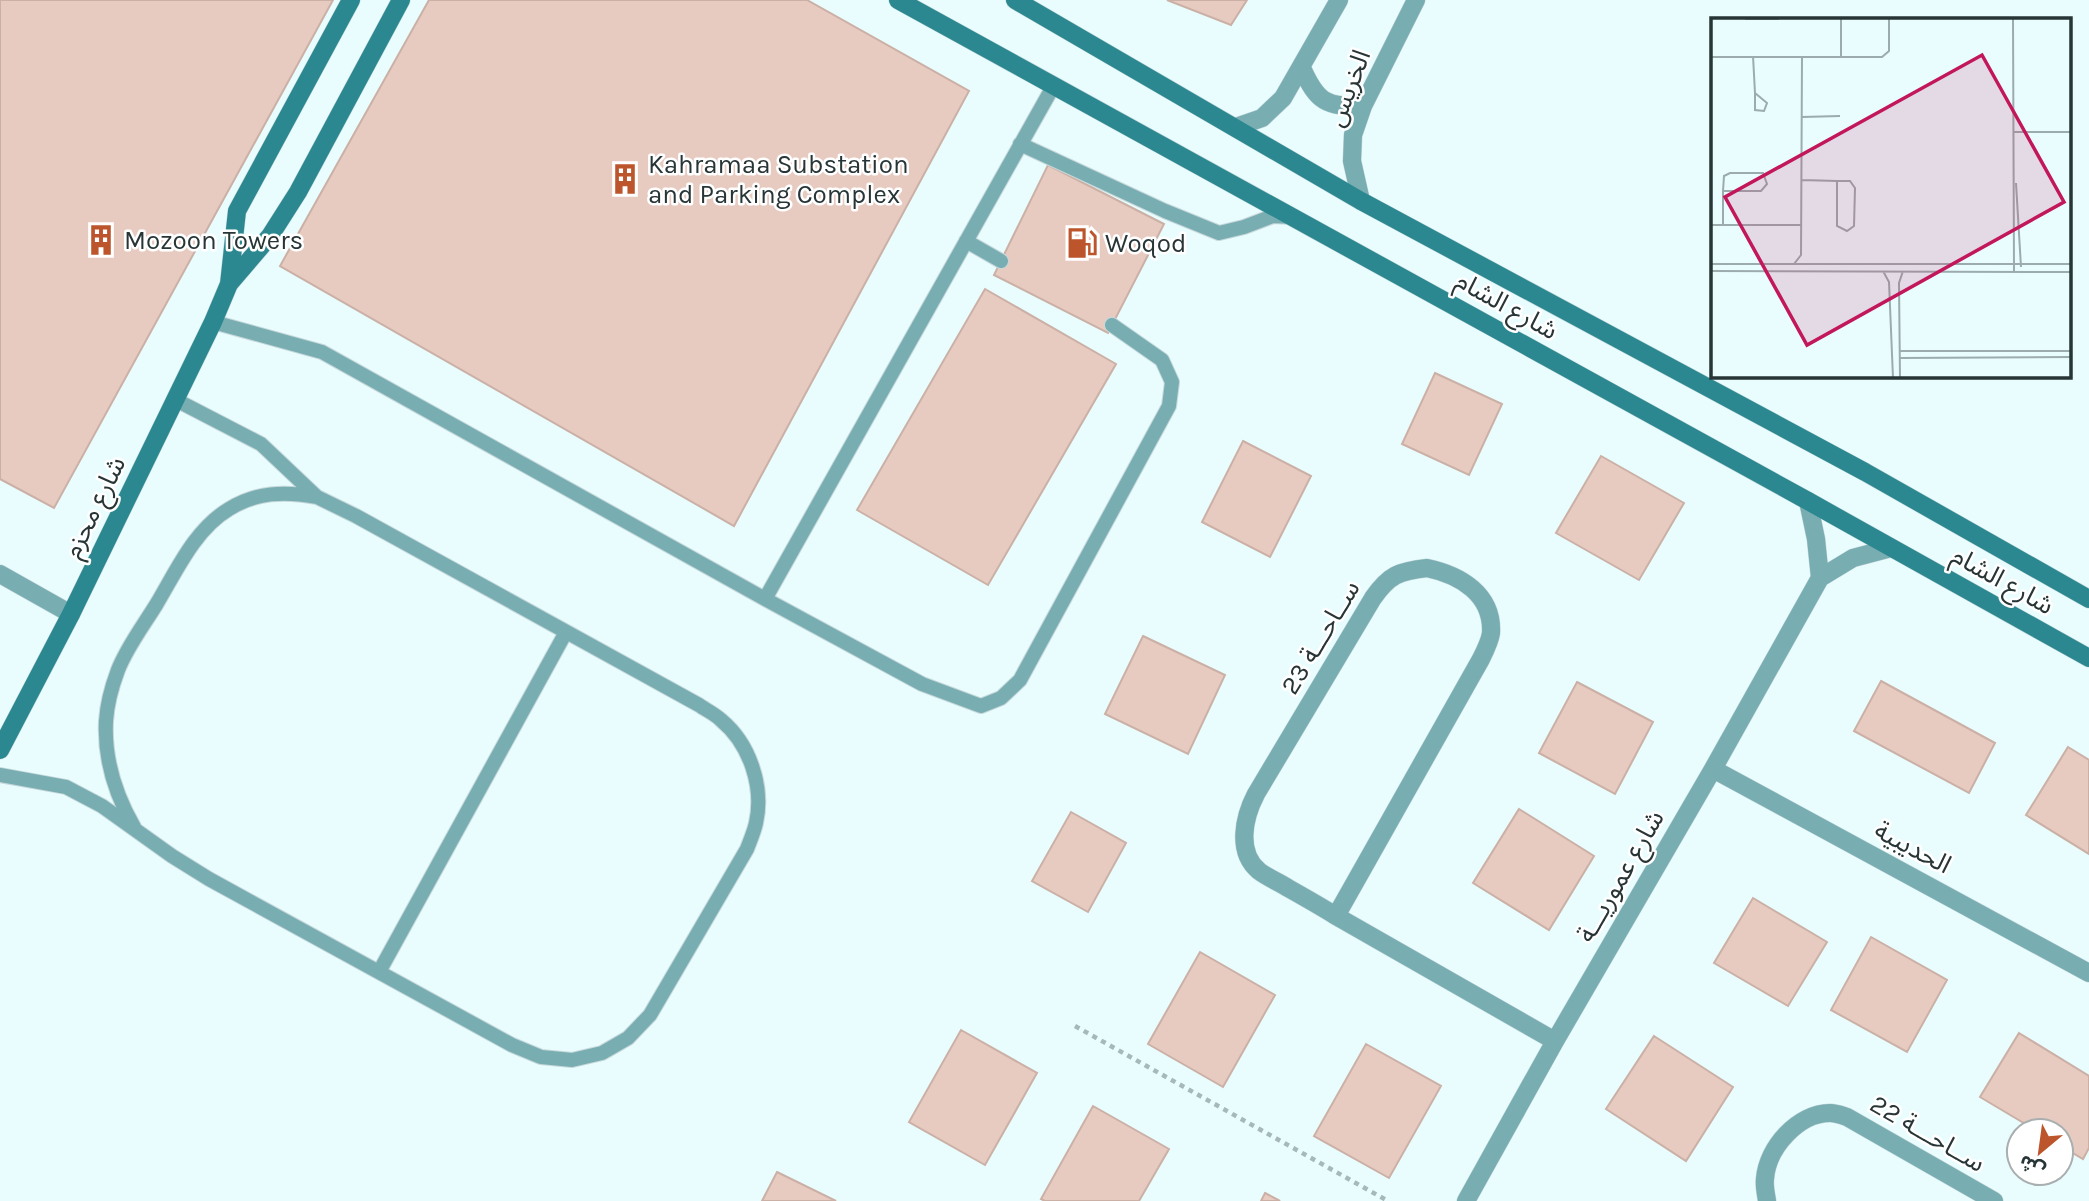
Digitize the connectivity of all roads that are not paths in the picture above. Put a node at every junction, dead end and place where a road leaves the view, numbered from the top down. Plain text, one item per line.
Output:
1 (351, 0) edge
2 (401, 0) edge
3 (898, 0) edge
4 (1015, 0) edge
5 (1339, 0) edge
6 (1416, 0) edge
7 (1302, 68) junction
8 (1054, 85) junction
9 (1363, 106) junction
10 (1236, 127) junction
11 (1020, 144) junction
12 (1362, 201) junction
13 (1292, 216) junction
14 (966, 241) junction
15 (1001, 261) dead end
16 (229, 284) junction
17 (213, 322) junction
18 (1112, 325) dead end
19 (176, 400) junction
20 (317, 497) junction
21 (1808, 501) junction
22 (1891, 548) junction
23 (0, 574) edge
24 (1819, 578) junction
25 (765, 599) junction
26 (2089, 599) edge
27 (71, 614) junction
28 (566, 632) junction
29 (2089, 658) edge
30 (0, 750) edge
31 (1713, 768) junction
32 (0, 775) edge
33 (136, 832) junction
34 (1336, 916) junction
35 (379, 972) junction
36 (2089, 972) edge
37 (1555, 1041) junction
38 (1466, 1201) edge
39 (1767, 1201) edge
40 (1994, 1201) edge

1 - 16 street, شارع محزم
2 - 16 street, شارع محزم
3 - 8 street, شارع الشام
4 - 10 street, شارع الشام
5 - 7 street, الخريس
6 - 9 street, الخريس
7 - 9 street
7 - 10 street, الخريس
8 - 11 lane
8 - 13 street, شارع الشام
9 - 12 street, الخريس
10 - 12 street, شارع الشام
11 - 13 lane
11 - 14 lane
12 - 26 street, شارع الشام
13 - 21 street, شارع الشام
14 - 15 lane
14 - 25 lane
16 - 17 street, شارع محزم
17 - 19 street, شارع محزم
17 - 25 lane
18 - 25 lane
19 - 20 lane
19 - 27 street, شارع محزم
20 - 28 lane
20 - 33 lane
21 - 22 street, شارع الشام
21 - 24 street
22 - 24 street
22 - 29 street, شارع الشام
23 - 27 street
24 - 31 street, شارع عموريـــة
27 - 30 street, شارع محزم
28 - 35 lane
28 - 35 lane
31 - 36 street, الحديبية
31 - 37 street, شارع عموريـــة
32 - 33 lane
33 - 35 lane
34 - 34 street, ســاحـــة 23
34 - 37 street, ســاحـــة 23
37 - 38 street, شارع عموريـــة
39 - 40 street, ســاحـــة 22

